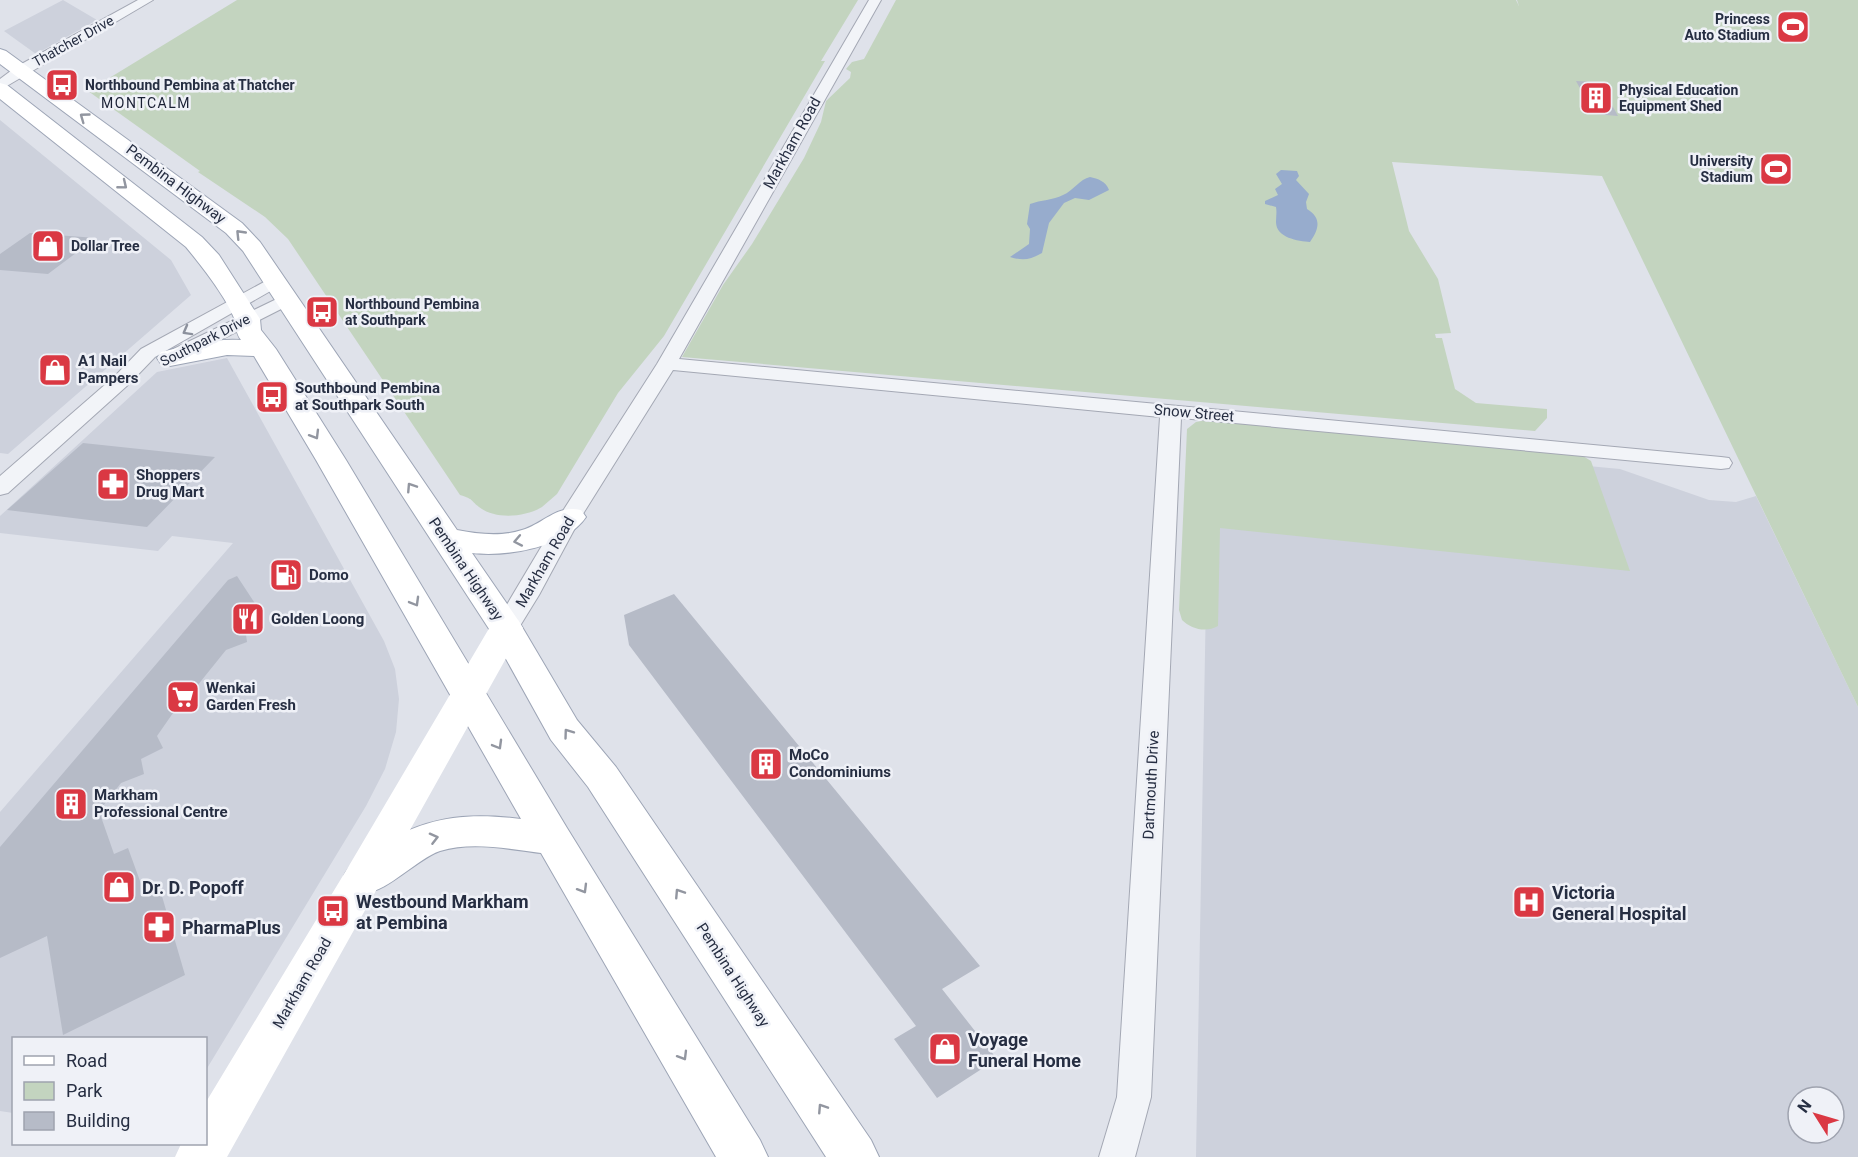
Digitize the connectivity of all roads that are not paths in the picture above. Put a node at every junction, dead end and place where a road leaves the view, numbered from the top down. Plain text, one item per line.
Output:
1 (147, 0) edge
2 (875, 0) edge
3 (0, 55) edge
4 (21, 70) junction
5 (0, 88) edge
6 (281, 290) junction
7 (243, 311) junction
8 (263, 349) junction
9 (170, 358) junction
10 (667, 364) junction
11 (122, 380) junction
12 (1171, 411) junction
13 (1720, 463) dead end
14 (0, 488) edge
15 (570, 517) junction
16 (443, 536) junction
17 (506, 628) junction
18 (468, 694) junction
19 (553, 839) junction
20 (365, 876) junction
21 (200, 1157) edge
22 (743, 1157) edge
23 (854, 1157) edge
24 (1117, 1157) edge

1 - 4 street, Thatcher Drive
2 - 10 street, Markham Road
3 - 4 main road, Pembina Highway
4 - 5 street, Thatcher Drive
6 -> 4 main road, Pembina Highway
5 -> 7 main road
6 - 7 street, Southpark Drive
16 -> 6 main road, Pembina Highway
7 - 8 main road
7 - 9 street, Southpark Drive
7 -> 11 street, Southpark Drive
8 - 9 main road
8 -> 18 main road
9 - 11 street, Southpark Drive
10 - 12 street, Snow Street
10 - 15 street, Markham Road
11 - 14 street, Southpark Drive
12 - 13 street, Snow Street
12 - 24 street, Dartmouth Drive
15 -> 16 main road
15 - 17 street, Markham Road
16 - 17 main road, Pembina Highway
17 - 18 main road, Markham Road
23 -> 17 main road, Pembina Highway
18 -> 19 main road
18 - 20 main road, Markham Road
20 -> 19 main road
19 -> 22 main road
20 - 21 main road, Markham Road

